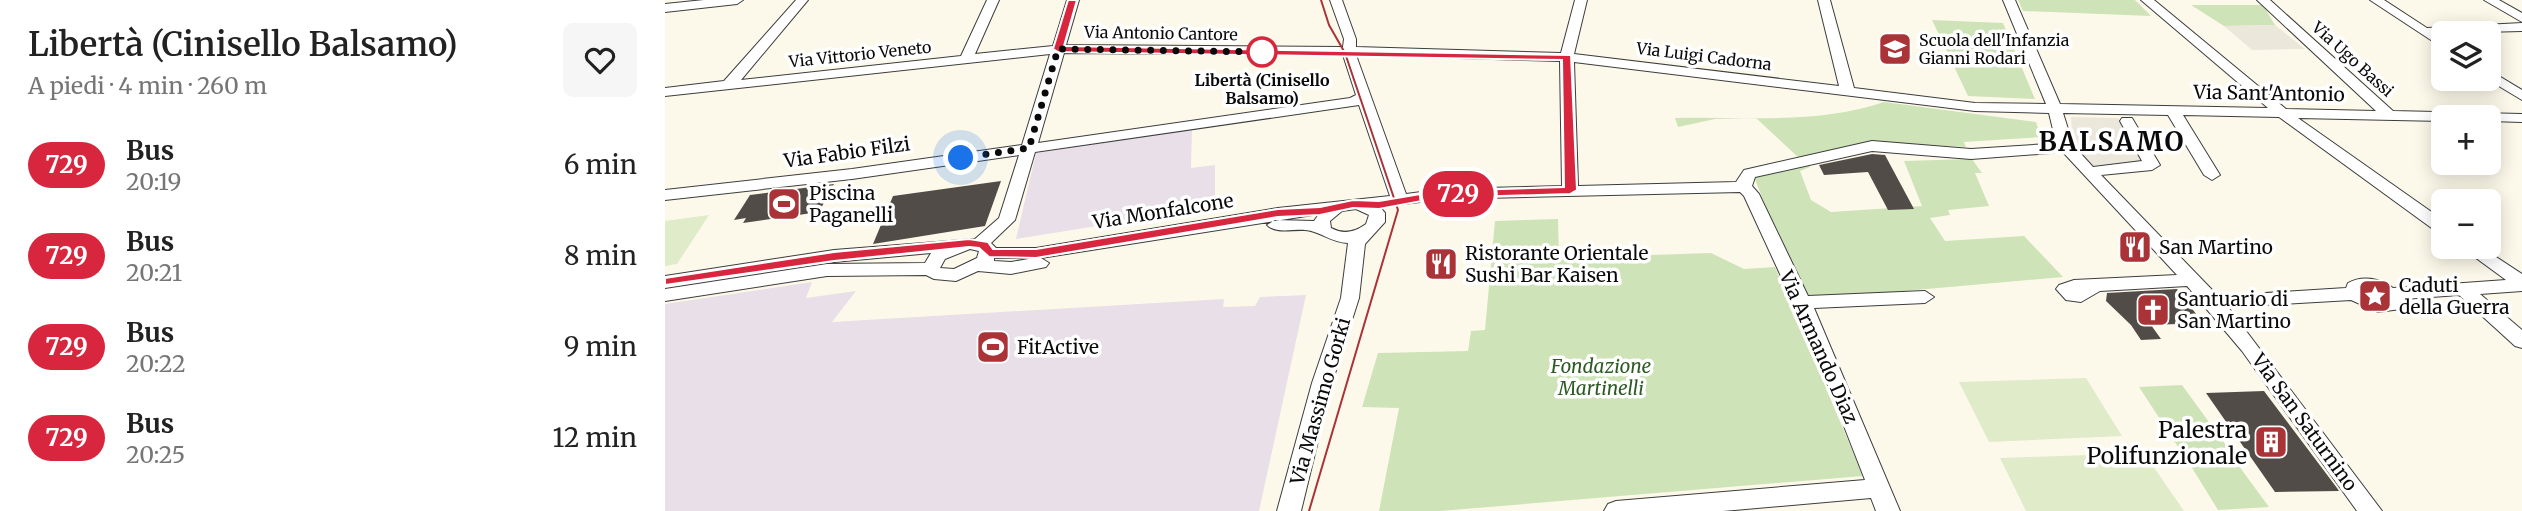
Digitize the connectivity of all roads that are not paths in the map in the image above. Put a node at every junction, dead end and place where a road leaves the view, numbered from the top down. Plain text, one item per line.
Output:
1 (737, 0) edge
2 (802, 0) edge
3 (993, 0) edge
4 (1073, 0) edge
5 (1336, 0) edge
6 (1581, 0) edge
7 (1824, 0) edge
8 (2009, 0) edge
9 (2147, 0) edge
10 (2263, 0) edge
11 (2376, 0) edge
12 (2490, 0) edge
13 (665, 8) edge
14 (2522, 18) edge
15 (2522, 27) edge
16 (2425, 32) junction
17 (2431, 36) edge
18 (1058, 49) junction
19 (1348, 51) junction
20 (1567, 57) junction
21 (966, 60) junction
22 (2501, 82) edge
23 (727, 87) junction
24 (665, 92) edge
25 (1847, 92) junction
26 (1364, 96) junction
27 (2522, 96) edge
28 (2172, 110) junction
29 (2281, 113) junction
30 (2389, 115) junction
31 (2431, 116) edge
32 (2501, 117) edge
33 (2522, 118) edge
34 (2127, 121) dead end
35 (2059, 134) junction
36 (1029, 148) junction
37 (2090, 172) junction
38 (2212, 175) dead end
39 (1744, 187) junction
40 (1570, 190) junction
41 (665, 195) edge
42 (1400, 201) junction
43 (1362, 205) junction
44 (1343, 206) junction
45 (2431, 219) edge
46 (1327, 233) junction
47 (1364, 233) junction
48 (959, 245) junction
49 (983, 254) junction
50 (2487, 259) edge
51 (931, 269) junction
52 (2190, 280) junction
53 (665, 282) edge
54 (2522, 284) edge
55 (2095, 285) dead end
56 (2462, 288) junction
57 (1350, 292) junction
58 (665, 295) edge
59 (1925, 297) dead end
60 (1800, 302) junction
61 (2213, 302) junction
62 (2522, 341) edge
63 (1879, 488) junction
64 (1289, 511) edge
65 (1616, 511) edge
66 (1888, 511) edge
67 (2370, 511) edge

1 - 13 street
2 - 23 street
3 - 21 street
4 - 18 street
5 - 19 street
6 - 20 street
7 - 25 street
8 - 35 street
9 - 29 street
10 - 30 street, Via Ugo Bassi
11 - 16 street
12 - 14 street
15 - 16 street
16 - 17 street
18 - 19 street, Via Antonio Cantore
18 - 21 street, Via Vittorio Veneto
18 - 36 street
19 - 20 street, Via Luigi Cadorna
19 - 26 street
20 - 25 street, Via Luigi Cadorna
20 - 40 street
21 - 23 street, Via Vittorio Veneto
22 - 27 street
23 - 24 street, Via Vittorio Veneto
25 - 35 street, Via Luigi Cadorna
26 - 36 street, Via Fabio Filzi
26 - 42 street
28 - 29 street, Via Sant'Antonio
28 - 35 street, Via Sant'Antonio
28 - 38 street
29 - 30 street, Via Sant'Antonio
29 - 45 street
30 - 31 street, Via Sant'Antonio
32 - 33 street
34 - 37 street
35 - 37 street, Via San Saturnino
35 - 39 street
36 - 41 street, Via Fabio Filzi
36 - 49 street
37 - 52 street, Via San Saturnino
39 - 40 street, Via Monfalcone
39 - 60 street, Via Armando Diaz
40 - 42 street, Via Monfalcone
42 - 43 street, Via Monfalcone
43 - 44 street, Via Monfalcone
43 - 47 street, Via Massimo Gorki
44 - 46 street
44 - 49 street, Via Monfalcone
46 - 47 street, Via Monfalcone
46 - 49 street, Via Monfalcone
46 - 57 street, Via Massimo Gorki
47 - 57 street, Via Massimo Gorki
48 - 49 street
48 - 51 street
48 - 53 street
49 - 51 street
50 - 54 street
51 - 58 street
52 - 55 street
52 - 61 street, Via San Saturnino
54 - 56 street
56 - 61 street
56 - 62 street
57 - 64 street, Via Massimo Gorki
59 - 60 street
60 - 63 street, Via Armando Diaz
61 - 67 street, Via San Saturnino
63 - 65 street
63 - 66 street, Via Armando Diaz

